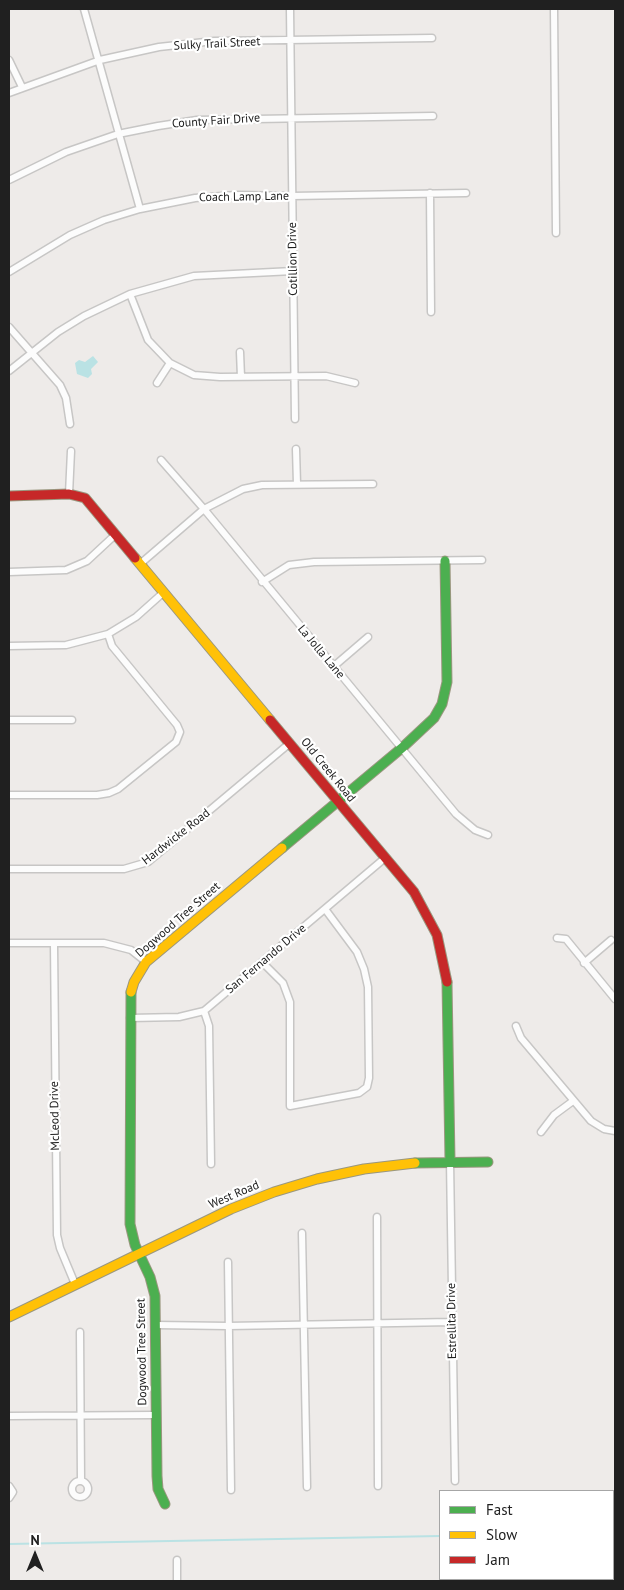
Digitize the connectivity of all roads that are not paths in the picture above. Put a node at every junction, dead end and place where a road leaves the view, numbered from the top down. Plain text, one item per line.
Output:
1 (84, 9) edge
2 (290, 9) edge
3 (554, 9) edge
4 (432, 38) dead end
5 (290, 41) junction
6 (9, 60) edge
7 (100, 60) junction
8 (22, 87) junction
9 (9, 93) edge
10 (433, 116) dead end
11 (291, 118) junction
12 (118, 134) junction
13 (9, 180) edge
14 (466, 193) dead end
15 (430, 194) junction
16 (292, 196) junction
17 (140, 209) junction
18 (556, 233) dead end
19 (293, 271) junction
20 (9, 272) edge
21 (130, 294) junction
22 (431, 312) dead end
23 (9, 327) edge
24 (240, 352) dead end
25 (31, 353) junction
26 (170, 363) junction
27 (9, 371) edge
28 (295, 376) junction
29 (241, 377) junction
30 (157, 383) dead end
31 (355, 383) dead end
32 (296, 419) dead end
33 (70, 424) dead end
34 (296, 449) dead end
35 (71, 451) dead end
36 (161, 460) dead end
37 (297, 484) junction
38 (373, 484) dead end
39 (69, 494) junction
40 (9, 496) edge
41 (204, 509) junction
42 (115, 535) junction
43 (482, 560) dead end
44 (445, 561) junction
45 (140, 564) junction
46 (9, 572) edge
47 (262, 582) junction
48 (164, 592) junction
49 (108, 634) junction
50 (368, 637) dead end
51 (9, 646) edge
52 (333, 667) junction
53 (9, 720) edge
54 (72, 720) dead end
55 (290, 743) junction
56 (403, 747) junction
57 (9, 795) edge
58 (338, 802) junction
59 (488, 835) dead end
60 (384, 858) junction
61 (9, 869) edge
62 (325, 909) junction
63 (557, 938) dead end
64 (611, 940) dead end
65 (9, 943) edge
66 (54, 944) junction
67 (146, 962) junction
68 (262, 962) junction
69 (584, 963) junction
70 (615, 999) edge
71 (204, 1011) junction
72 (130, 1018) junction
73 (516, 1026) dead end
74 (573, 1101) junction
75 (615, 1131) edge
76 (541, 1132) dead end
77 (450, 1161) junction
78 (488, 1162) dead end
79 (211, 1164) dead end
80 (378, 1216) dead end
81 (302, 1233) dead end
82 (138, 1254) junction
83 (228, 1262) dead end
84 (75, 1284) junction
85 (9, 1316) edge
86 (452, 1322) junction
87 (303, 1324) junction
88 (377, 1324) junction
89 (156, 1325) junction
90 (228, 1326) junction
91 (80, 1332) dead end
92 (81, 1415) junction
93 (154, 1415) junction
94 (9, 1416) edge
95 (81, 1481) dead end
96 (455, 1481) dead end
97 (9, 1486) edge
98 (378, 1486) dead end
99 (307, 1487) dead end
100 (231, 1490) dead end
101 (9, 1498) edge
102 (165, 1504) dead end
103 (177, 1560) dead end
104 (177, 1581) edge

1 - 7 street
2 - 5 street, Cotillion Drive
3 - 18 street
4 - 5 street, Sulky Trail Street
5 - 7 street, Sulky Trail Street
5 - 11 street, Cotillion Drive
6 - 8 street
7 - 8 street, Sulky Trail Street
7 - 12 street
8 - 9 street, Sulky Trail Street
10 - 11 street, County Fair Drive
11 - 12 street, County Fair Drive
11 - 16 street, Cotillion Drive
12 - 13 street, County Fair Drive
12 - 17 street
14 - 15 street, Coach Lamp Lane
15 - 16 street, Coach Lamp Lane
15 - 22 street
16 - 17 street, Coach Lamp Lane
16 - 19 street, Cotillion Drive
17 - 20 street, Coach Lamp Lane
19 - 21 street
19 - 28 street, Cotillion Drive
21 - 25 street
21 - 26 street
23 - 25 street
24 - 29 street
25 - 27 street
25 - 33 street
26 - 29 street
26 - 30 street
28 - 29 street
28 - 31 street
28 - 32 street, Cotillion Drive
34 - 37 street
35 - 39 street
36 - 41 street, La Jolla Lane
37 - 38 street
37 - 41 street
39 - 40 street
39 - 42 street, Old Creek Road
41 - 45 street
41 - 47 street, La Jolla Lane
42 - 45 street, Old Creek Road
42 - 46 street
43 - 44 street
44 - 47 street
44 - 56 street, Dogwood Tree Street
45 - 48 street, Old Creek Road
47 - 52 street, La Jolla Lane
48 - 49 street
48 - 55 street, Old Creek Road
49 - 51 street
49 - 57 street
50 - 52 street
52 - 56 street, La Jolla Lane
53 - 54 street
55 - 58 street, Old Creek Road
55 - 61 street, Hardwicke Road
56 - 58 street, Dogwood Tree Street
56 - 59 street, La Jolla Lane
58 - 60 street, Old Creek Road
58 - 67 street, Dogwood Tree Street
60 - 62 street, San Fernando Drive
60 - 77 street, Old Creek Road
62 - 68 street, San Fernando Drive
62 - 68 street
63 - 69 street
64 - 69 street
65 - 66 street
66 - 67 street
66 - 84 street, McLeod Drive
67 - 72 street, Dogwood Tree Street
68 - 71 street, San Fernando Drive
69 - 70 street
71 - 72 street, San Fernando Drive
71 - 79 street
72 - 82 street, Dogwood Tree Street
73 - 74 street
74 - 75 street
74 - 76 street
77 - 78 street, West Road
77 - 82 street, West Road
77 - 86 street, Estrellita Drive
80 - 88 street
81 - 87 street
82 - 84 street, West Road
82 - 89 street, Dogwood Tree Street
83 - 90 street
84 - 85 street, West Road
86 - 88 street
86 - 96 street, Estrellita Drive
87 - 88 street
87 - 90 street
87 - 99 street
88 - 98 street
89 - 90 street
89 - 93 street, Dogwood Tree Street
90 - 100 street
91 - 92 street
92 - 93 street
92 - 94 street
92 - 95 street
93 - 102 street, Dogwood Tree Street
97 - 101 street
103 - 104 street

